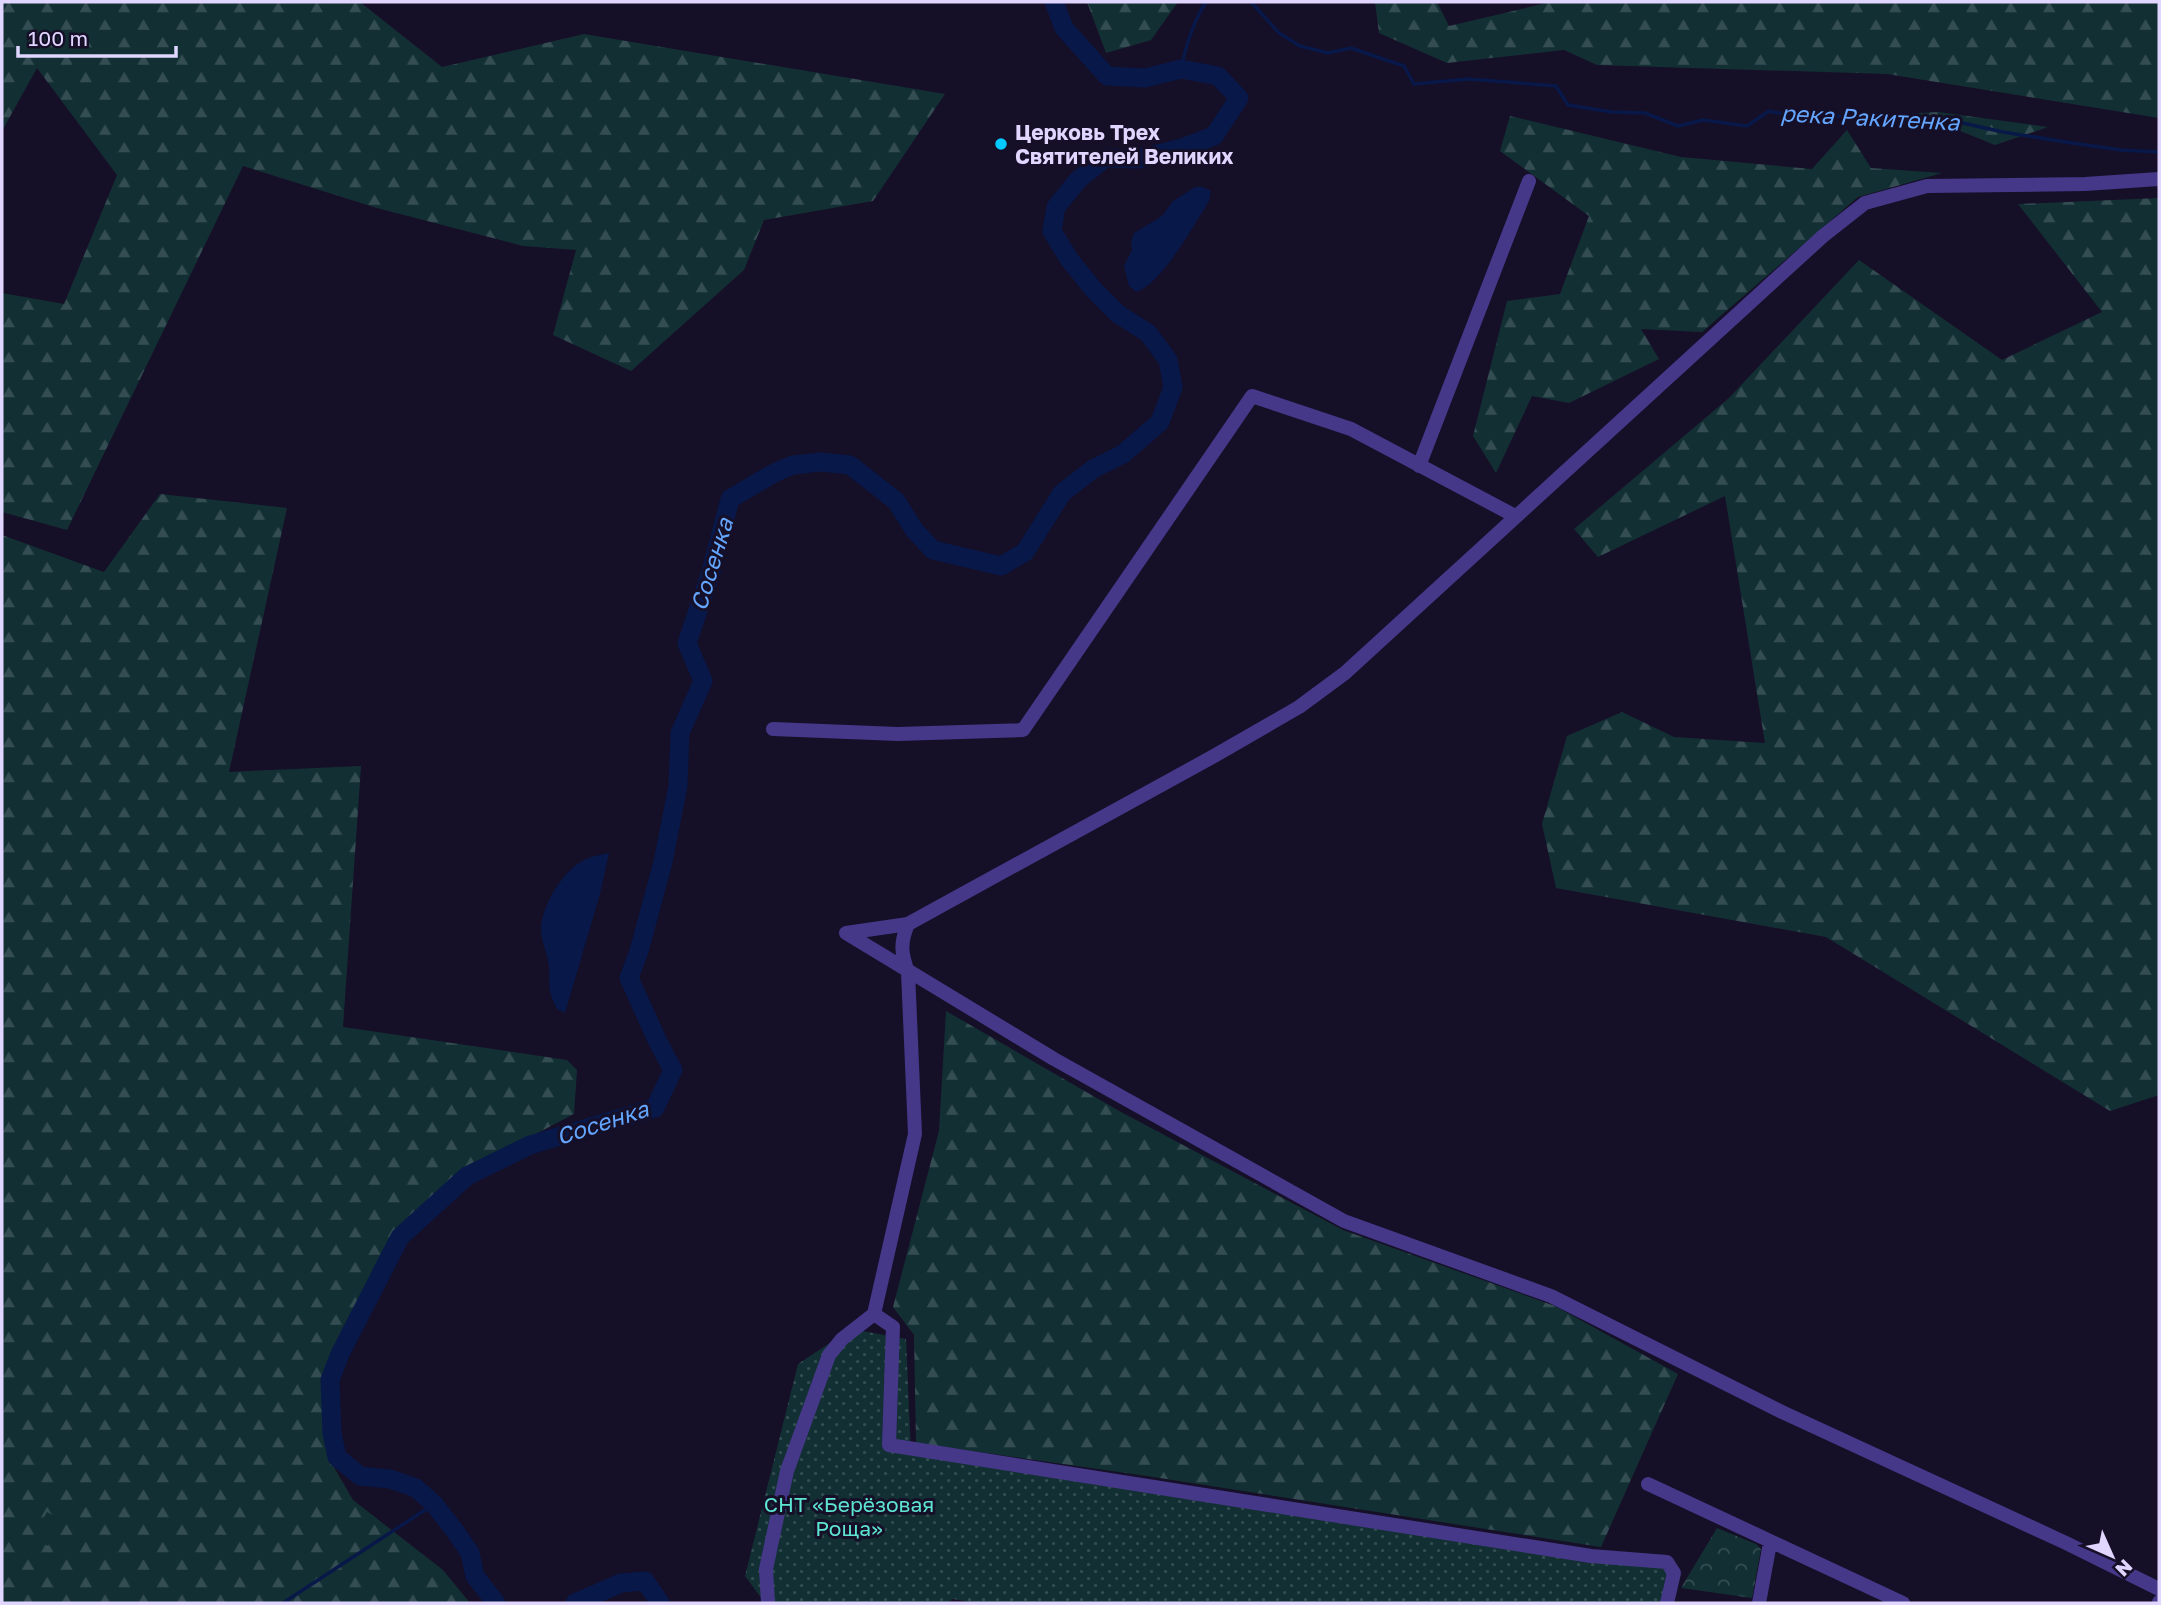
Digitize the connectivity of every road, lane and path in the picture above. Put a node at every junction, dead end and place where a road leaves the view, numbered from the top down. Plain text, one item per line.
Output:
1 (2159, 179) edge
2 (1529, 181) dead end
3 (1419, 466) junction
4 (1515, 516) junction
5 (773, 729) dead end
6 (908, 924) junction
7 (908, 972) junction
8 (874, 1314) junction
9 (1648, 1485) dead end
10 (1770, 1543) junction
11 (2159, 1589) edge
12 (768, 1603) edge
13 (1667, 1603) edge
14 (1759, 1603) edge
15 (1903, 1603) edge

1 - 4 street
2 - 3 street
3 - 4 street
3 - 5 street
4 - 6 street
6 - 7 street
6 - 7 street
7 - 8 street
7 - 11 street
8 - 12 street
8 - 13 street
9 - 10 street
10 - 14 street
10 - 15 street

